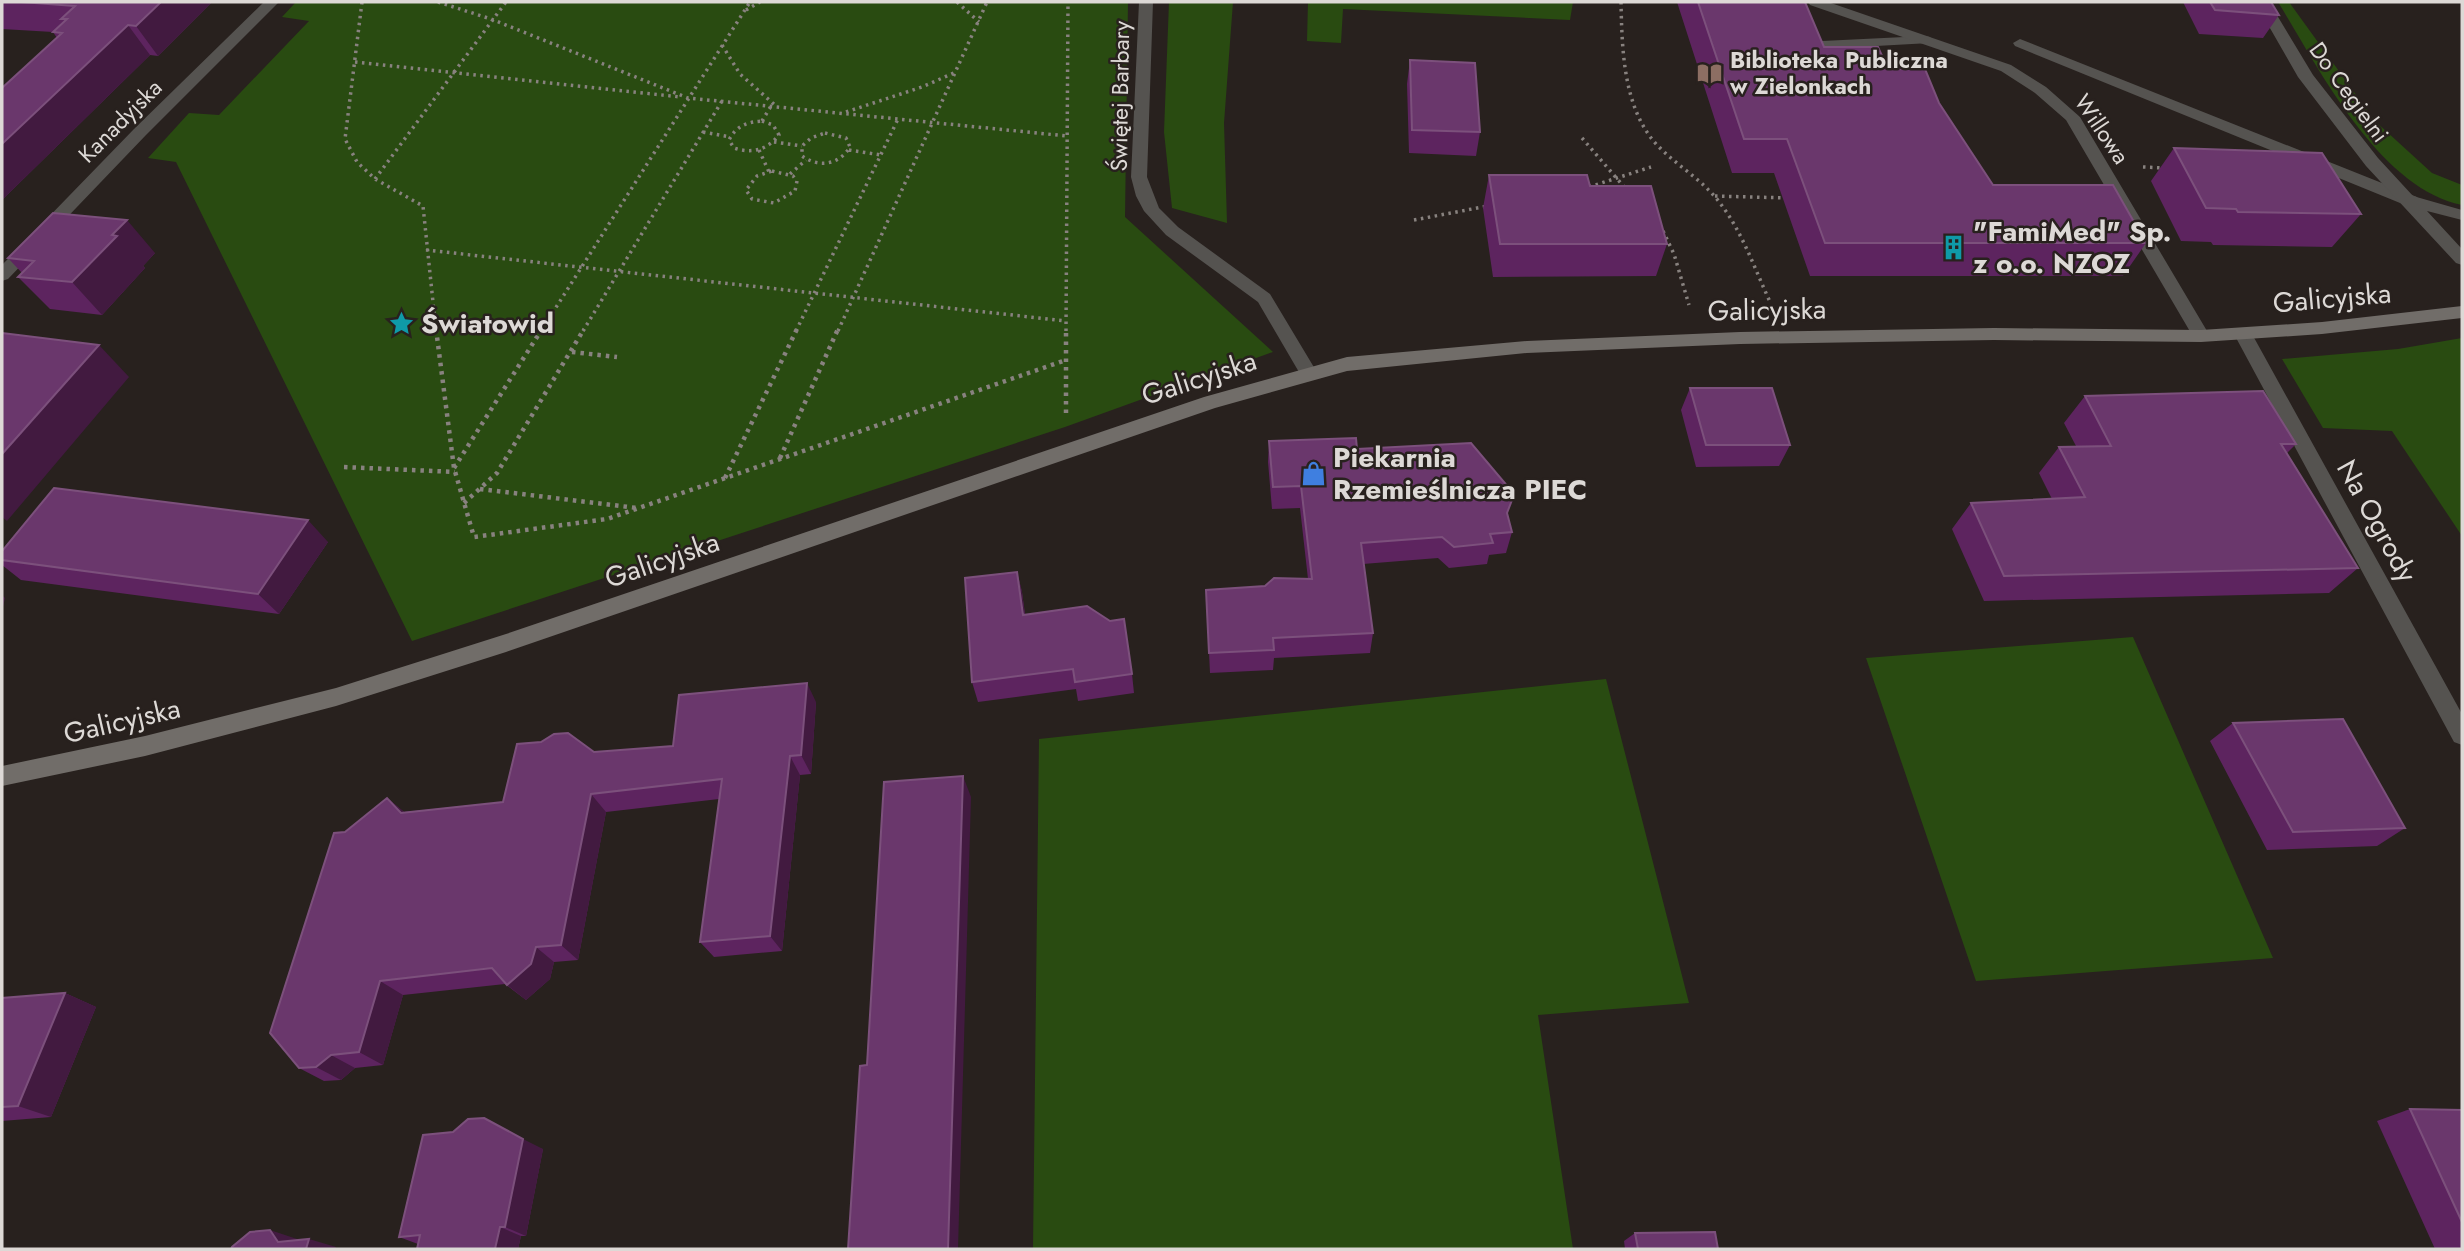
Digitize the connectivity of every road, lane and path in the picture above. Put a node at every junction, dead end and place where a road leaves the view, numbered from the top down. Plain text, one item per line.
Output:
1 (272, 2) edge
2 (362, 2) edge
3 (438, 2) edge
4 (506, 2) edge
5 (750, 2) edge
6 (760, 2) edge
7 (957, 2) edge
8 (988, 2) edge
9 (1068, 2) edge
10 (1146, 2) edge
11 (1621, 2) edge
12 (1815, 2) edge
13 (2262, 2) edge
14 (744, 11) junction
15 (491, 19) junction
16 (979, 22) junction
17 (1925, 40) junction
18 (2020, 43) dead end
19 (722, 45) junction
20 (1822, 45) edge
21 (355, 62) junction
22 (957, 72) junction
23 (455, 73) junction
24 (688, 97) junction
25 (722, 101) junction
26 (774, 106) junction
27 (842, 113) junction
28 (898, 119) junction
29 (762, 121) junction
30 (934, 122) junction
31 (703, 132) junction
32 (1067, 136) junction
33 (730, 137) junction
34 (1582, 138) dead end
35 (774, 142) junction
36 (802, 146) junction
37 (759, 150) junction
38 (849, 150) junction
39 (881, 155) junction
40 (806, 160) junction
41 (1651, 167) dead end
42 (769, 172) junction
43 (790, 174) junction
44 (375, 179) junction
45 (1616, 179) junction
46 (1579, 190) edge
47 (1632, 195) edge
48 (1715, 196) junction
49 (1797, 198) edge
50 (2411, 201) junction
51 (1498, 205) edge
52 (2462, 215) edge
53 (1414, 220) dead end
54 (1663, 231) edge
55 (426, 250) junction
56 (2462, 259) edge
57 (581, 267) junction
58 (621, 271) junction
59 (2, 275) edge
60 (815, 293) junction
61 (854, 298) junction
62 (1781, 309) dead end
63 (2462, 312) edge
64 (1693, 317) dead end
65 (1066, 321) junction
66 (2243, 334) junction
67 (2201, 336) junction
68 (572, 352) junction
69 (617, 357) dead end
70 (1066, 360) junction
71 (1309, 374) junction
72 (1066, 414) dead end
73 (780, 459) junction
74 (344, 467) dead end
75 (454, 470) junction
76 (724, 478) junction
77 (480, 489) junction
78 (464, 503) junction
79 (638, 508) junction
80 (2462, 735) edge
81 (2, 776) edge

1 - 59 street, Kanadyjska
2 - 21 path
3 - 15 path
4 - 15 path
5 - 14 path
6 - 14 path
7 - 16 path
8 - 16 path
9 - 32 path
10 - 71 street, Świętej Barbary
11 - 48 path
12 - 17 street, Willowa
13 - 50 street, Do Cegielni
14 - 19 path
15 - 23 path
15 - 24 path
16 - 22 path
17 - 20 street
17 - 67 street, Willowa
18 - 50 street
19 - 24 path
19 - 26 path
21 - 23 path
21 - 44 path
22 - 27 path
22 - 30 path
23 - 24 path
23 - 44 path
24 - 25 path
24 - 57 path
25 - 26 path
25 - 31 path
26 - 27 path
26 - 29 path
27 - 28 path
28 - 30 path
28 - 39 path
29 - 33 path
29 - 35 path
30 - 32 path
30 - 61 path
31 - 33 path
31 - 58 path
32 - 65 path
33 - 37 path
34 - 45 path
35 - 36 path
35 - 37 path
36 - 38 path
36 - 40 path
37 - 42 path
38 - 39 path
38 - 40 path
39 - 60 path
40 - 43 path
41 - 45 path
42 - 43 path
42 - 43 path
44 - 55 path
45 - 46 path
45 - 47 path
48 - 49 path
48 - 62 path
50 - 52 street, Do Cegielni
50 - 56 street, Do Cegielni
51 - 53 path
54 - 64 path
55 - 57 path
55 - 75 path
57 - 58 path
57 - 75 path
58 - 60 path
58 - 68 path
60 - 61 path
60 - 76 path
61 - 65 path
61 - 73 path
63 - 66 street, Galicyjska
65 - 70 path
66 - 67 street, Galicyjska
66 - 80 street, Na Ogrody
67 - 71 street, Galicyjska
68 - 69 path
68 - 77 path
70 - 72 path
70 - 73 path
71 - 81 street, Galicyjska
73 - 76 path
74 - 75 path
75 - 78 path
76 - 79 path
77 - 78 path
77 - 79 path
78 - 79 path

